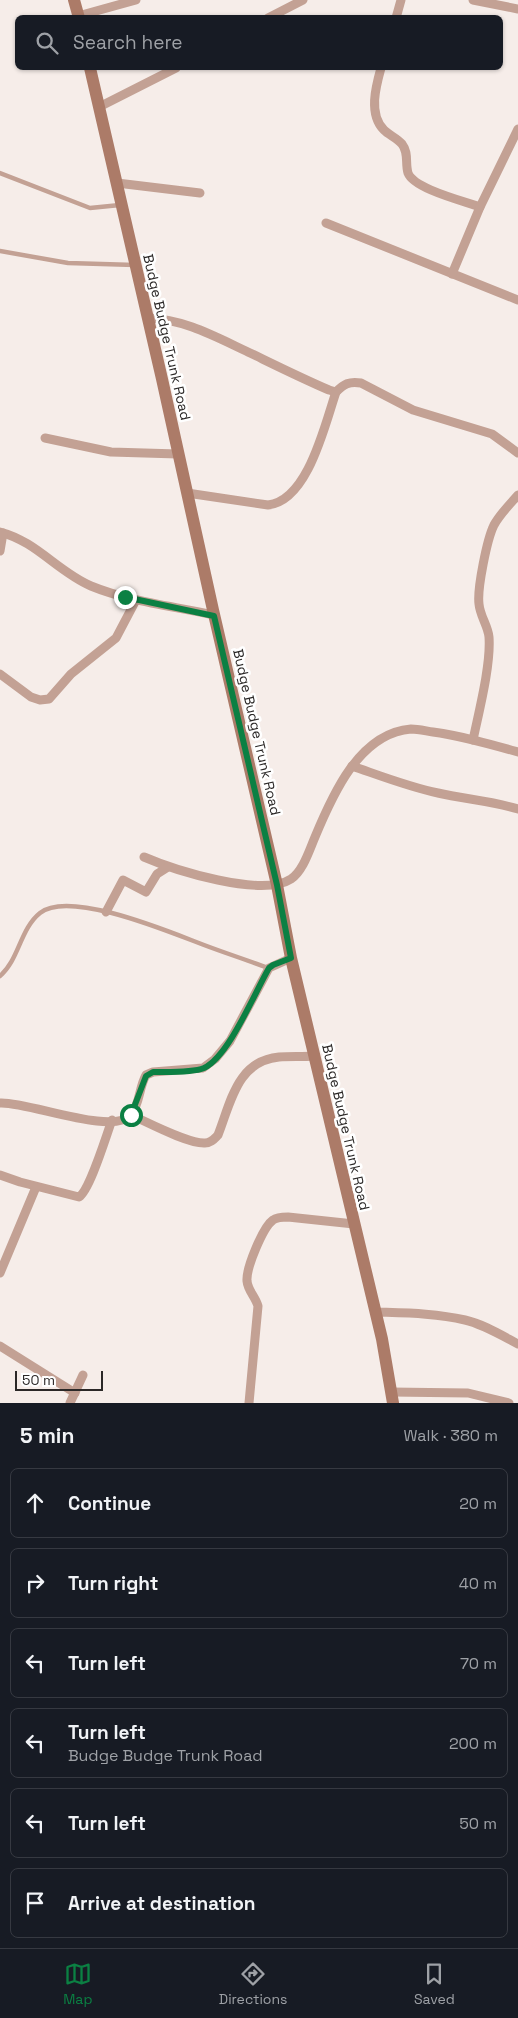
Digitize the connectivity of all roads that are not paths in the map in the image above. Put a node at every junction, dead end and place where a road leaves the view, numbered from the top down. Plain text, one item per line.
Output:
1 (74, 0) edge
2 (136, 0) edge
3 (303, 0) edge
4 (401, 0) edge
5 (473, 0) edge
6 (289, 3) edge
7 (518, 9) edge
8 (78, 15) edge
9 (85, 15) edge
10 (272, 15) edge
11 (397, 15) edge
12 (90, 70) edge
13 (172, 70) edge
14 (381, 70) edge
15 (99, 107) junction
16 (518, 129) edge
17 (0, 173) edge
18 (116, 183) junction
19 (200, 193) dead end
20 (121, 205) junction
21 (480, 207) junction
22 (326, 223) dead end
23 (0, 251) edge
24 (135, 265) junction
25 (452, 274) junction
26 (518, 300) edge
27 (148, 318) junction
28 (336, 392) junction
29 (45, 438) dead end
30 (518, 453) edge
31 (178, 454) junction
32 (187, 493) junction
33 (518, 495) edge
34 (2, 532) edge
35 (0, 551) edge
36 (136, 600) junction
37 (214, 616) junction
38 (0, 674) edge
39 (473, 740) junction
40 (518, 752) edge
41 (352, 766) junction
42 (518, 809) edge
43 (144, 857) dead end
44 (168, 867) junction
45 (277, 885) junction
46 (106, 912) junction
47 (291, 958) junction
48 (269, 968) junction
49 (0, 976) edge
50 (314, 1056) junction
51 (0, 1103) edge
52 (131, 1115) junction
53 (112, 1120) junction
54 (0, 1175) edge
55 (36, 1187) junction
56 (354, 1224) junction
57 (0, 1273) edge
58 (375, 1312) junction
59 (518, 1344) edge
60 (0, 1346) edge
61 (83, 1375) dead end
62 (75, 1393) junction
63 (392, 1397) edge
64 (70, 1403) edge
65 (249, 1403) edge
66 (509, 1403) edge

1 - 8 main road
2 - 9 street
3 - 6 street
4 - 11 street
5 - 7 street
6 - 10 street
12 - 15 main road, Budge Budge Trunk Road
13 - 15 street
14 - 21 street
15 - 18 main road, Budge Budge Trunk Road
16 - 21 street
17 - 20 lane
18 - 19 street
18 - 20 main road, Budge Budge Trunk Road
20 - 24 main road, Budge Budge Trunk Road
21 - 25 street
22 - 25 street
23 - 24 lane
24 - 27 main road, Budge Budge Trunk Road
25 - 26 street
27 - 28 street
27 - 31 main road, Budge Budge Trunk Road
28 - 30 street
28 - 32 street
29 - 31 street
31 - 32 main road, Budge Budge Trunk Road
32 - 37 main road, Budge Budge Trunk Road
33 - 39 street
34 - 35 street
34 - 36 street
36 - 37 street
36 - 38 street
37 - 45 main road, Budge Budge Trunk Road
39 - 40 street
39 - 41 street
41 - 42 street
41 - 45 street
43 - 44 street
44 - 45 street
44 - 46 street
45 - 47 main road, Budge Budge Trunk Road
46 - 48 lane
46 - 49 lane
47 - 48 street
47 - 50 main road, Budge Budge Trunk Road
48 - 52 street
50 - 52 street
50 - 56 main road, Budge Budge Trunk Road
51 - 53 street
52 - 53 street
53 - 55 street
54 - 55 street
55 - 57 street
56 - 58 main road, Budge Budge Trunk Road
56 - 65 street
58 - 59 street
58 - 63 main road, Budge Budge Trunk Road
60 - 62 street
61 - 62 street
62 - 64 street
63 - 66 street

